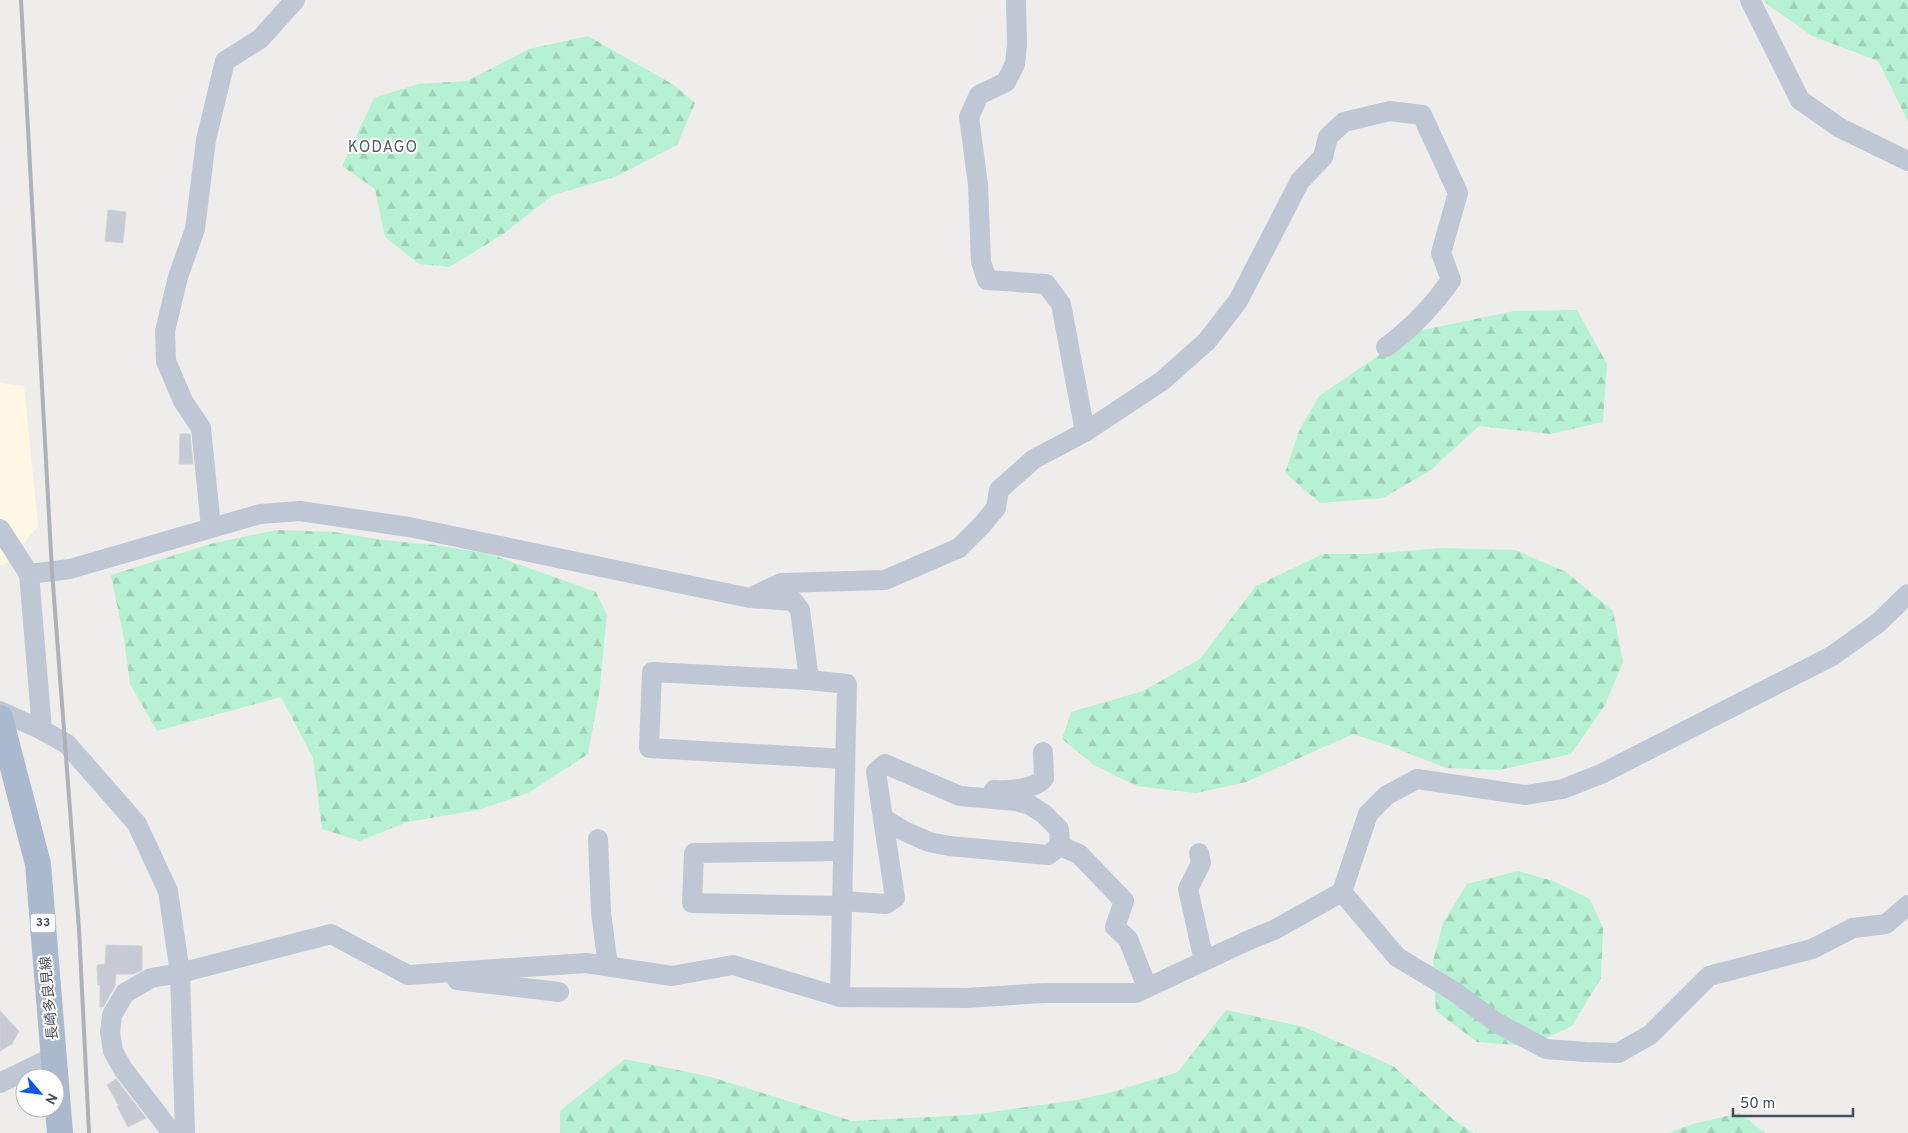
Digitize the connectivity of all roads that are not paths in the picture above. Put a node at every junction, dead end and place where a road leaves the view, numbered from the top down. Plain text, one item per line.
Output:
1 (295, 0) edge
2 (1016, 0) edge
3 (1750, 0) edge
4 (1908, 160) edge
5 (1386, 347) dead end
6 (1085, 432) junction
7 (211, 527) junction
8 (0, 529) edge
9 (29, 574) junction
10 (1908, 594) edge
11 (750, 598) junction
12 (809, 680) junction
13 (0, 711) edge
14 (0, 718) edge
15 (42, 730) junction
16 (1043, 752) dead end
17 (845, 759) junction
18 (953, 794) junction
19 (883, 818) junction
20 (598, 839) dead end
21 (1060, 846) junction
22 (843, 850) junction
23 (1199, 853) dead end
24 (1342, 892) junction
25 (842, 903) junction
26 (1908, 905) edge
27 (1204, 961) junction
28 (608, 966) junction
29 (456, 971) junction
30 (180, 972) junction
31 (1148, 987) junction
32 (559, 992) dead end
33 (840, 997) junction
34 (55, 1056) junction
35 (0, 1083) edge
36 (60, 1133) edge
37 (172, 1133) edge
38 (185, 1133) edge

1 - 7 street
2 - 6 street
3 - 4 street
5 - 6 street
6 - 11 street
7 - 9 street
7 - 11 street
8 - 9 street
9 - 15 street
10 - 24 street
11 - 12 street
12 - 17 street
12 - 17 street
13 - 15 street
14 - 34 main road, 長崎多良見線 / 33
15 - 30 street
16 - 18 street
17 - 22 street
18 - 19 street
18 - 21 street
19 - 21 street
19 - 25 street
20 - 28 street
21 - 31 street
22 - 25 street
22 - 25 street
23 - 27 street
24 - 26 street
24 - 27 street
25 - 33 street
27 - 31 street
28 - 29 street
28 - 33 street
29 - 30 street
29 - 32 street
30 - 37 street
30 - 38 street
31 - 33 street
34 - 35 street
34 - 36 main road, 長崎多良見線 / 33

